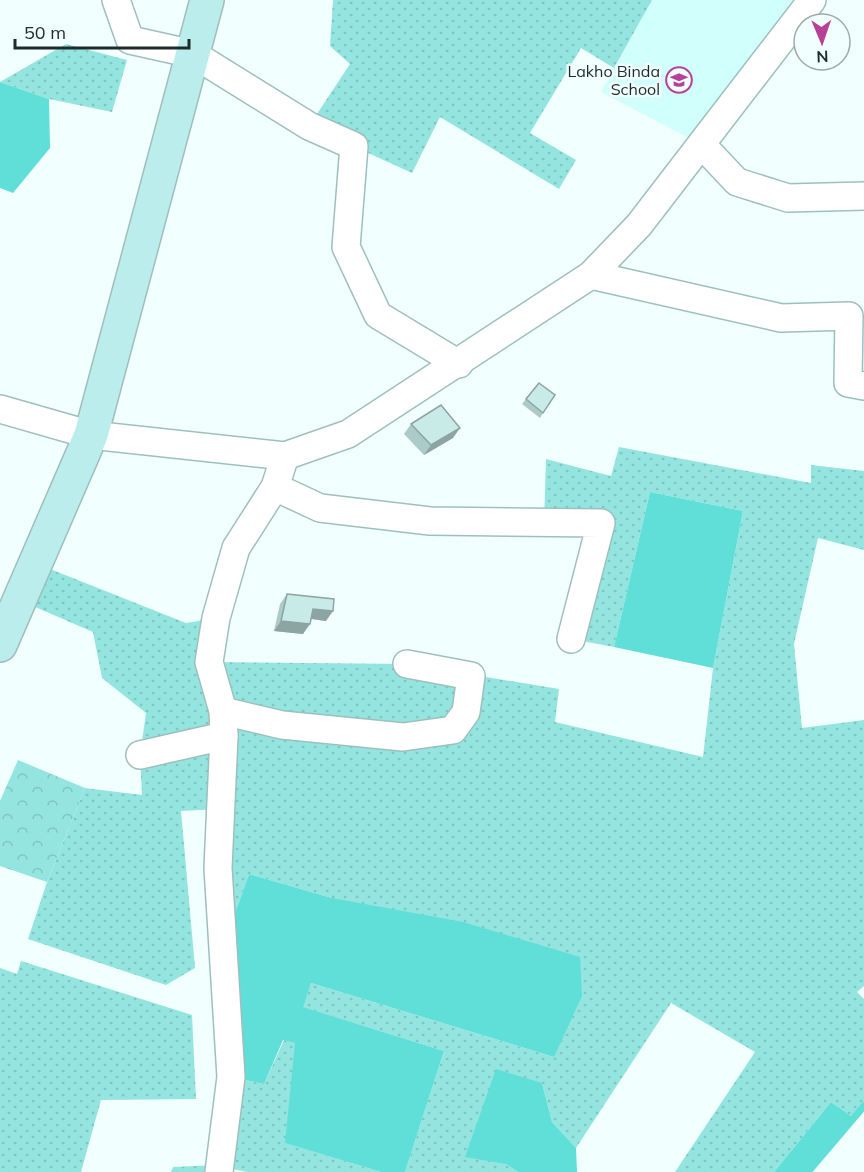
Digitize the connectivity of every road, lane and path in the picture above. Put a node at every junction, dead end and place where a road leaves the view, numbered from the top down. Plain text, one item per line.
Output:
1 (116, 0) edge
2 (207, 0) edge
3 (812, 0) edge
4 (192, 54) junction
5 (702, 145) junction
6 (864, 196) edge
7 (591, 275) junction
8 (857, 315) edge
9 (459, 364) junction
10 (864, 386) edge
11 (0, 409) edge
12 (92, 435) junction
13 (285, 456) junction
14 (275, 487) junction
15 (571, 639) dead end
16 (0, 645) edge
17 (407, 664) dead end
18 (224, 723) junction
19 (140, 755) dead end
20 (219, 1172) edge

1 - 4 street
2 - 4 main road
3 - 5 street
4 - 9 street
4 - 12 main road
5 - 6 street
5 - 7 street
7 - 8 street
7 - 9 street
8 - 10 street
9 - 13 street
11 - 12 street
12 - 13 street
12 - 16 main road
13 - 14 street
14 - 15 street
14 - 18 street
17 - 18 street
18 - 19 street
18 - 20 street

